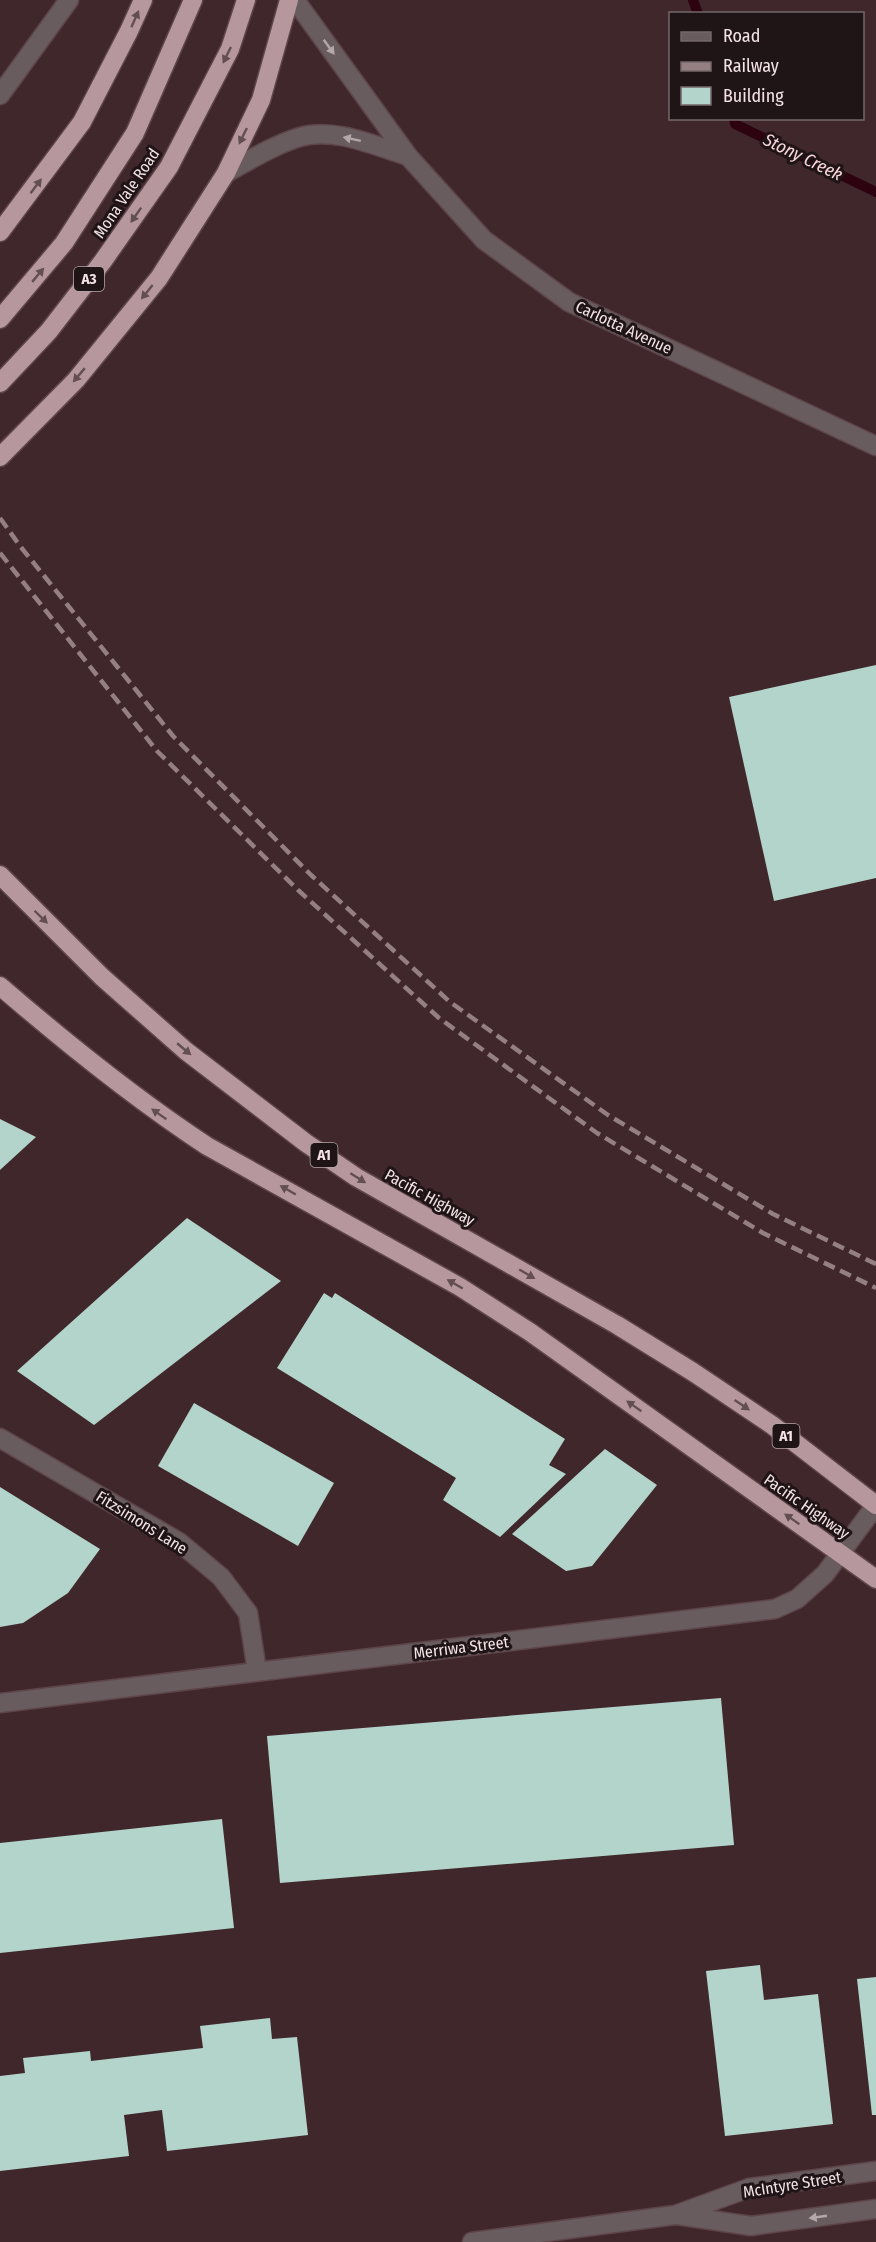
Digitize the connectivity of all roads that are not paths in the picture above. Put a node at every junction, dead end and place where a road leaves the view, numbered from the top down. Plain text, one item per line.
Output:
1 (69, 0) edge
2 (143, 0) edge
3 (193, 0) edge
4 (246, 0) edge
5 (289, 0) edge
6 (295, 0) edge
7 (0, 95) edge
8 (408, 156) junction
9 (226, 173) junction
10 (0, 232) edge
11 (0, 319) edge
12 (0, 383) edge
13 (876, 446) edge
14 (0, 457) edge
15 (0, 875) edge
16 (0, 986) edge
17 (0, 1438) edge
18 (876, 1505) edge
19 (840, 1553) junction
20 (876, 1579) edge
21 (257, 1671) junction
22 (0, 1703) edge
23 (876, 2171) edge
24 (876, 2209) edge
25 (675, 2215) junction
26 (472, 2242) edge

1 - 7 street
10 -> 2 highway
11 -> 3 highway, Mona Vale Road / A3
4 -> 12 highway, Mona Vale Road / A3
5 -> 9 highway
6 -> 8 street, Carlotta Avenue
8 -> 9 street
8 - 13 street, Carlotta Avenue
9 -> 14 highway
15 -> 18 highway, Pacific Highway / A1
19 -> 16 highway, Pacific Highway
17 - 21 street, Fitzsimons Lane
18 - 19 street, Merriwa Street
19 - 20 highway, Pacific Highway
19 - 21 street, Merriwa Street
21 - 22 street, Merriwa Street
23 - 25 street, McIntyre Street
24 -> 25 street, McIntyre Street
25 - 26 street, McIntyre Street

